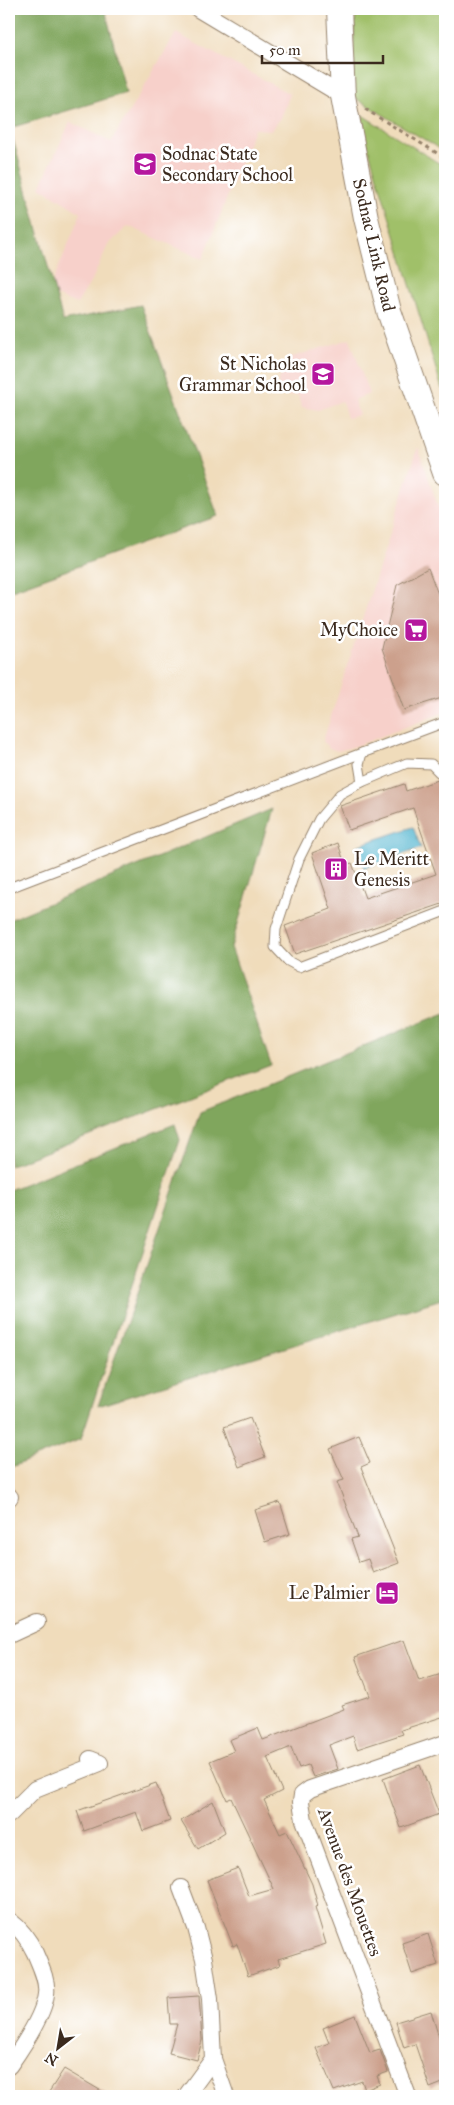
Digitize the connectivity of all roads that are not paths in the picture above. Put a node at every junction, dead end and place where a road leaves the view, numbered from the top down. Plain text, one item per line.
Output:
1 (198, 9) edge
2 (338, 9) edge
3 (343, 96) junction
4 (445, 473) edge
5 (445, 722) edge
6 (362, 753) junction
7 (445, 778) edge
8 (362, 782) junction
9 (9, 888) edge
10 (445, 911) edge
11 (37, 1622) dead end
12 (9, 1635) edge
13 (445, 1743) edge
14 (90, 1760) dead end
15 (9, 1815) edge
16 (181, 1888) dead end
17 (9, 1920) edge
18 (213, 2059) junction
19 (9, 2066) edge
20 (186, 2096) edge
21 (226, 2096) edge
22 (408, 2096) edge

1 - 3 street
2 - 3 main road, Sodnac Link Road
3 - 4 main road, Sodnac Link Road
5 - 6 lane
6 - 8 lane
6 - 9 lane
7 - 8 lane
8 - 10 lane
11 - 12 street
13 - 22 street, Avenue des Mouettes
14 - 15 street
16 - 18 street
17 - 19 street
18 - 20 street
18 - 21 street

